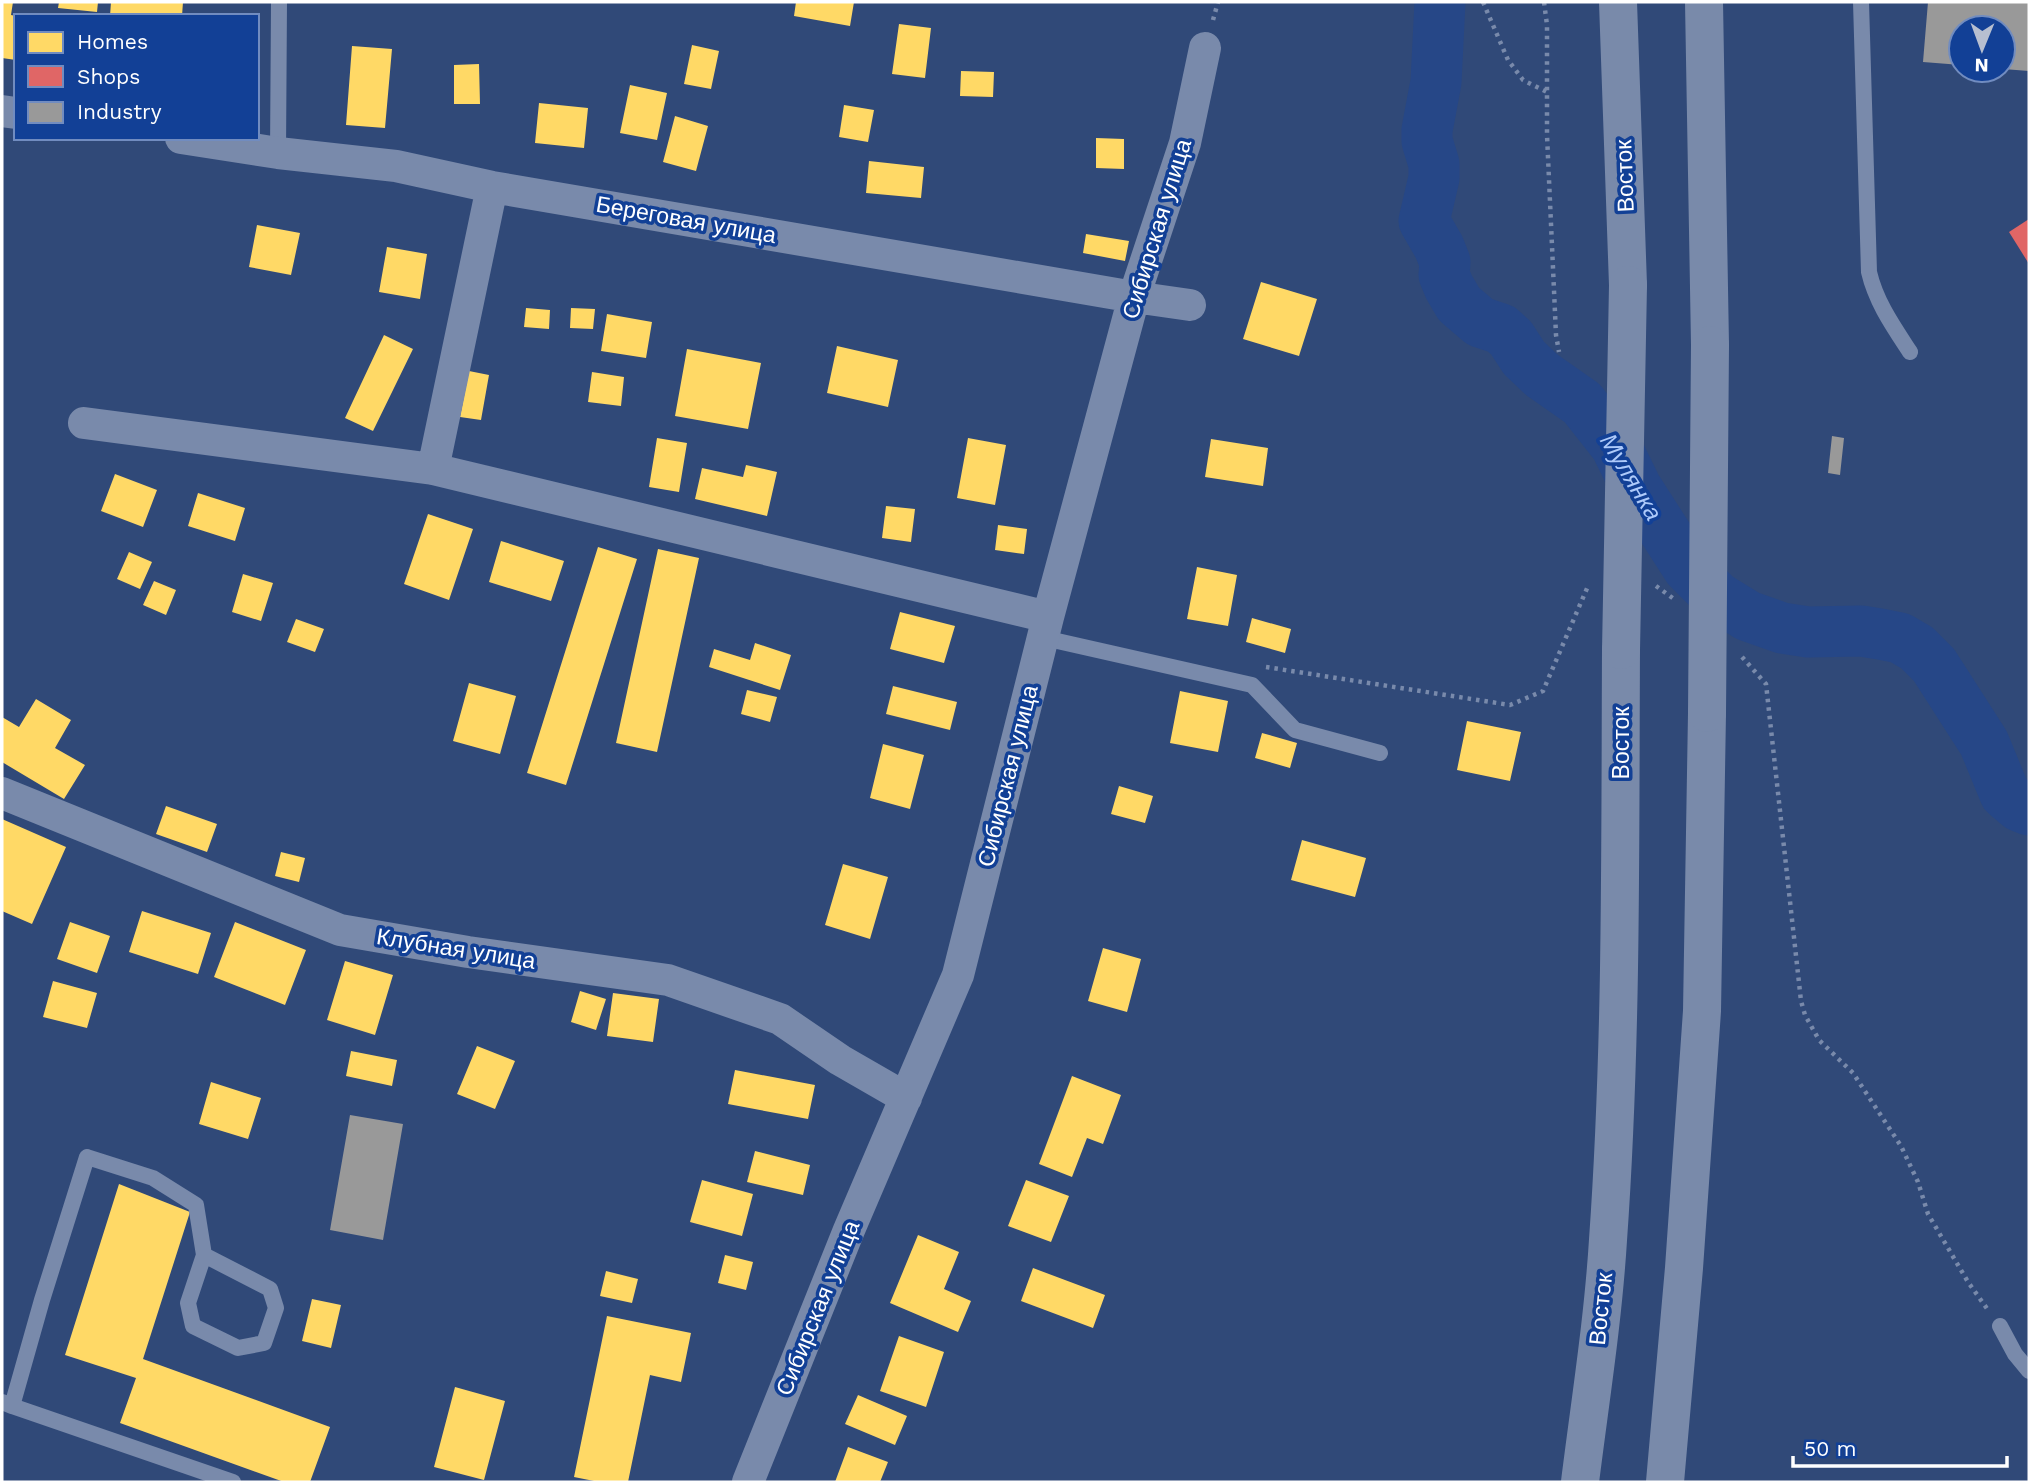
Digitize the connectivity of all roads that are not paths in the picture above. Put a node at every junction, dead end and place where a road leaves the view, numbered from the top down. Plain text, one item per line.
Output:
1 (279, 2) edge
2 (1618, 2) edge
3 (1704, 2) edge
4 (1861, 2) edge
5 (1205, 48) dead end
6 (194, 140) edge
7 (278, 153) junction
8 (492, 187) junction
9 (1134, 298) junction
10 (1190, 305) dead end
11 (1910, 352) dead end
12 (84, 423) dead end
13 (433, 469) junction
14 (1046, 628) junction
15 (1380, 753) dead end
16 (2, 793) edge
17 (906, 1098) junction
18 (204, 1255) junction
19 (2000, 1326) dead end
20 (2029, 1371) edge
21 (7, 1404) edge
22 (233, 1482) edge
23 (748, 1482) edge
24 (1580, 1482) edge
25 (1665, 1482) edge

1 - 7 lane
2 - 24 highway, Восток, bridge
3 - 25 highway, bridge
4 - 11 lane
5 - 9 street, Сибирская улица
6 - 7 street, Береговая улица
7 - 8 street, Береговая улица
8 - 9 street, Береговая улица
8 - 13 street
9 - 10 street, Береговая улица
9 - 14 street, Сибирская улица
12 - 13 street
13 - 14 street
14 - 15 lane
14 - 17 street, Сибирская улица
16 - 17 street, Клубная улица
17 - 23 street, Сибирская улица
18 - 18 lane
18 - 21 lane
19 - 20 lane
21 - 22 lane

